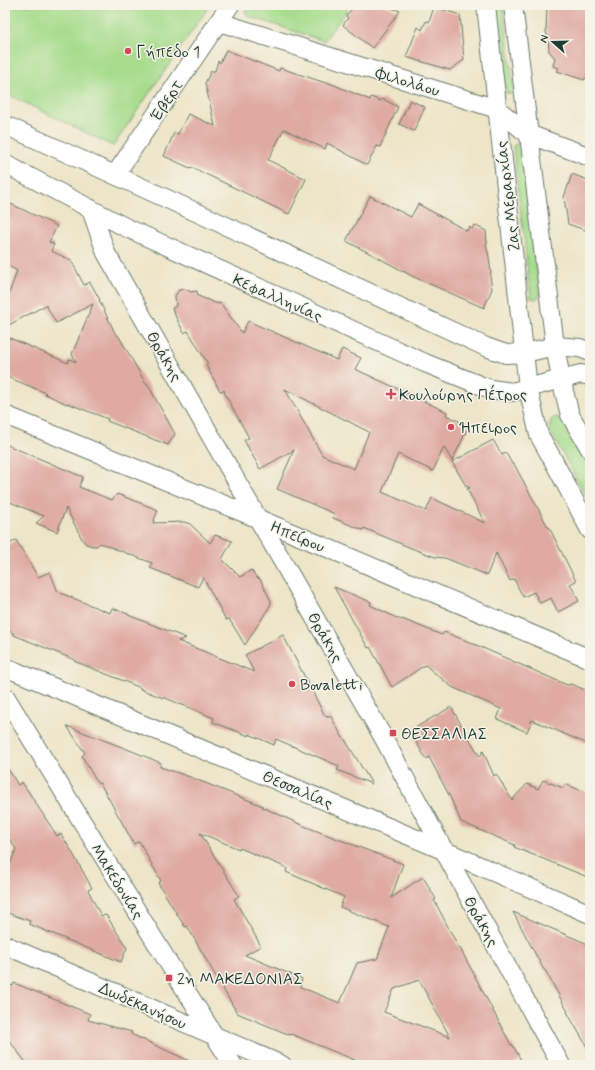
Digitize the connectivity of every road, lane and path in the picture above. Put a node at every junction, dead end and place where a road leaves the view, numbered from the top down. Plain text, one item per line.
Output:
1 (230, 5) edge
2 (486, 5) edge
3 (513, 5) edge
4 (219, 22) junction
5 (497, 109) junction
6 (5, 125) edge
7 (528, 134) junction
8 (590, 157) edge
9 (5, 164) edge
10 (115, 175) junction
11 (91, 209) junction
12 (555, 346) junction
13 (590, 352) edge
14 (525, 354) junction
15 (590, 376) edge
16 (561, 379) junction
17 (528, 388) junction
18 (5, 414) edge
19 (590, 449) edge
20 (259, 519) junction
21 (590, 530) edge
22 (590, 659) edge
23 (5, 667) edge
24 (5, 696) edge
25 (443, 850) junction
26 (590, 914) edge
27 (5, 945) edge
28 (216, 1037) junction
29 (233, 1065) edge
30 (282, 1065) edge
31 (561, 1065) edge

1 - 4 street, Έβερτ
2 - 5 street, 2ας Μεραρχίας
3 - 7 street, 2ας Μεραρχίας
4 - 5 street, Φιλολάου
4 - 10 street, Έβερτ
5 - 7 street, Φιλολάου
5 - 14 street, 2ας Μεραρχίας
6 - 10 street
7 - 8 street, Φιλολάου
7 - 12 street, 2ας Μεραρχίας
9 - 11 street, Κεφαλληνίας
10 - 14 street
11 - 17 street, Κεφαλληνίας
11 - 20 street, Θράκης
12 - 13 street
12 - 14 street
12 - 16 street, 2ας Μεραρχίας
14 - 17 street, 2ας Μεραρχίας
15 - 16 street, Κεφαλληνίας
16 - 17 street, Κεφαλληνίας
16 - 19 street, 2ας Μεραρχίας
17 - 21 street, 2ας Μεραρχίας
18 - 20 street, Ηπείρου
20 - 22 street, Ηπείρου
20 - 25 street, Θράκης
23 - 25 street, Θεσσαλίας
24 - 28 street, Μακεδονίας
25 - 26 street, Θεσσαλίας
25 - 31 street, Θράκης
27 - 28 street, Δωδεκανήσου
28 - 29 street, Μακεδονίας
28 - 30 street, Δωδεκανήσου

